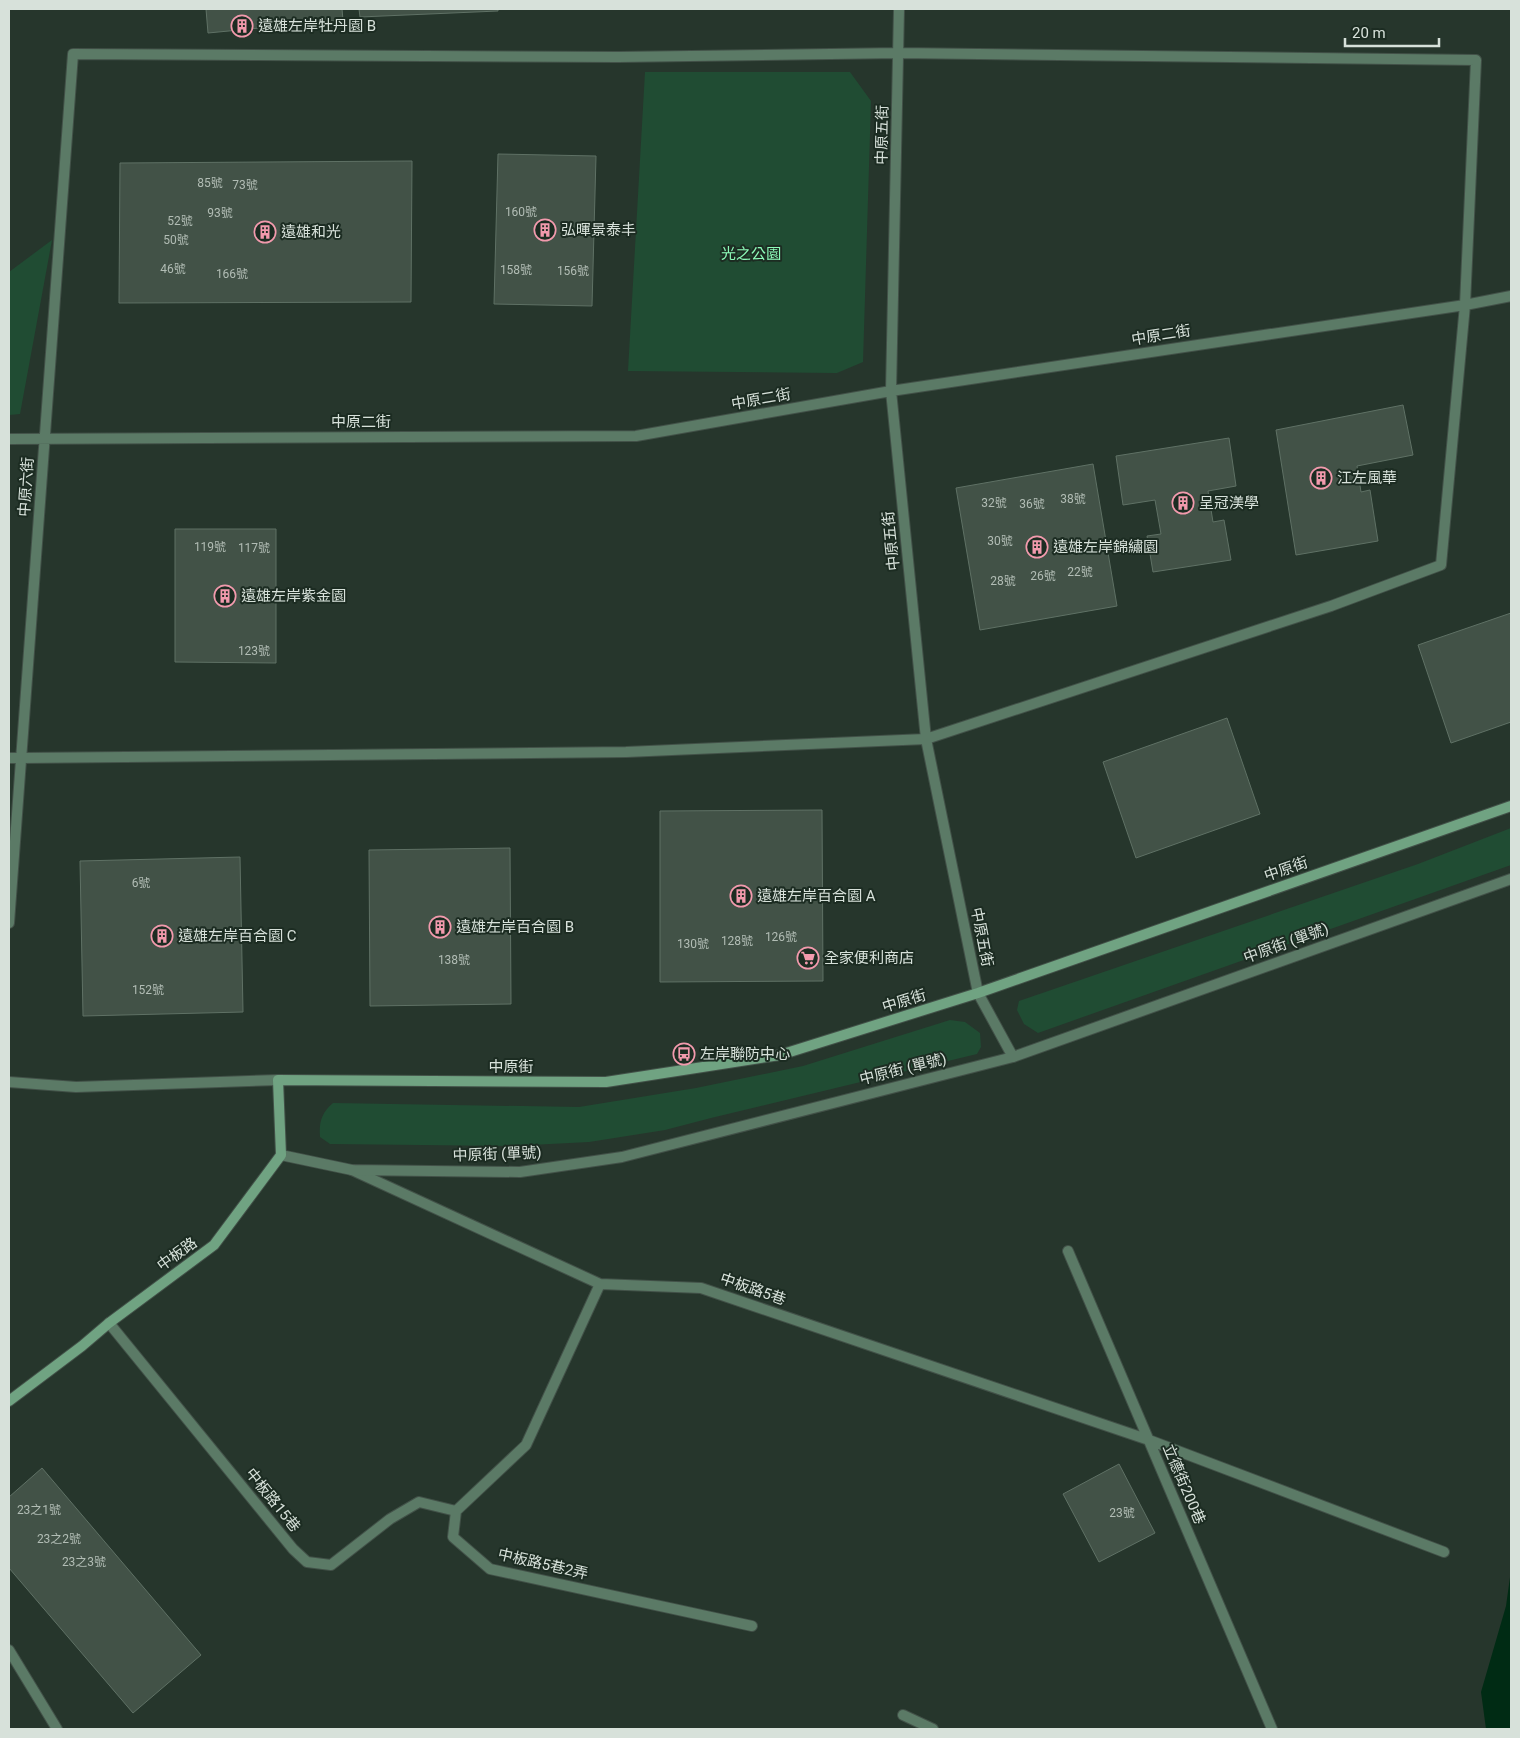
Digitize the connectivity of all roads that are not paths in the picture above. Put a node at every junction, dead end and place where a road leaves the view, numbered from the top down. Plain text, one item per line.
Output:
1 (900, 9) edge
2 (899, 53) junction
3 (1511, 296) edge
4 (1465, 305) junction
5 (891, 391) junction
6 (9, 439) edge
7 (45, 439) junction
8 (926, 738) junction
9 (9, 758) edge
10 (21, 758) junction
11 (1511, 806) edge
12 (1511, 879) edge
13 (9, 923) edge
14 (978, 993) junction
15 (1013, 1057) junction
16 (278, 1080) junction
17 (9, 1082) edge
18 (281, 1155) junction
19 (352, 1170) junction
20 (1068, 1251) dead end
21 (600, 1284) junction
22 (109, 1323) junction
23 (9, 1401) edge
24 (1149, 1440) junction
25 (456, 1511) junction
26 (1444, 1552) dead end
27 (752, 1626) dead end
28 (9, 1650) edge
29 (902, 1715) dead end
30 (57, 1729) edge
31 (933, 1729) edge
32 (1272, 1729) edge

1 - 2 street, 中原五街
2 - 4 street
2 - 5 street, 中原五街
2 - 7 street, 中原六街
3 - 4 street, 中原二街
4 - 5 street, 中原二街
4 - 8 street
5 - 7 street, 中原二街
5 - 8 street, 中原五街
6 - 7 street, 中原二街
7 - 10 street, 中原六街
8 - 10 street
8 - 14 street, 中原五街
9 - 10 street
10 - 13 street, 中原六街
11 - 14 street, 中原街
12 - 15 street, 中原街 (單號)
14 - 15 street, 中原五街
14 - 16 street, 中原街
15 - 19 street, 中原街 (單號)
16 - 17 street
16 - 18 street
18 - 19 street, 中原街 (單號)
18 - 22 street, 中板路
19 - 21 street, 中板路5巷
20 - 24 street, 立德街200巷
21 - 24 street, 中板路5巷
21 - 25 street
22 - 23 street, 中板路
22 - 25 street, 中板路15巷
24 - 26 street, 中板路5巷
24 - 32 street, 立德街200巷
25 - 27 street, 中板路5巷2弄
28 - 30 street
29 - 31 street

